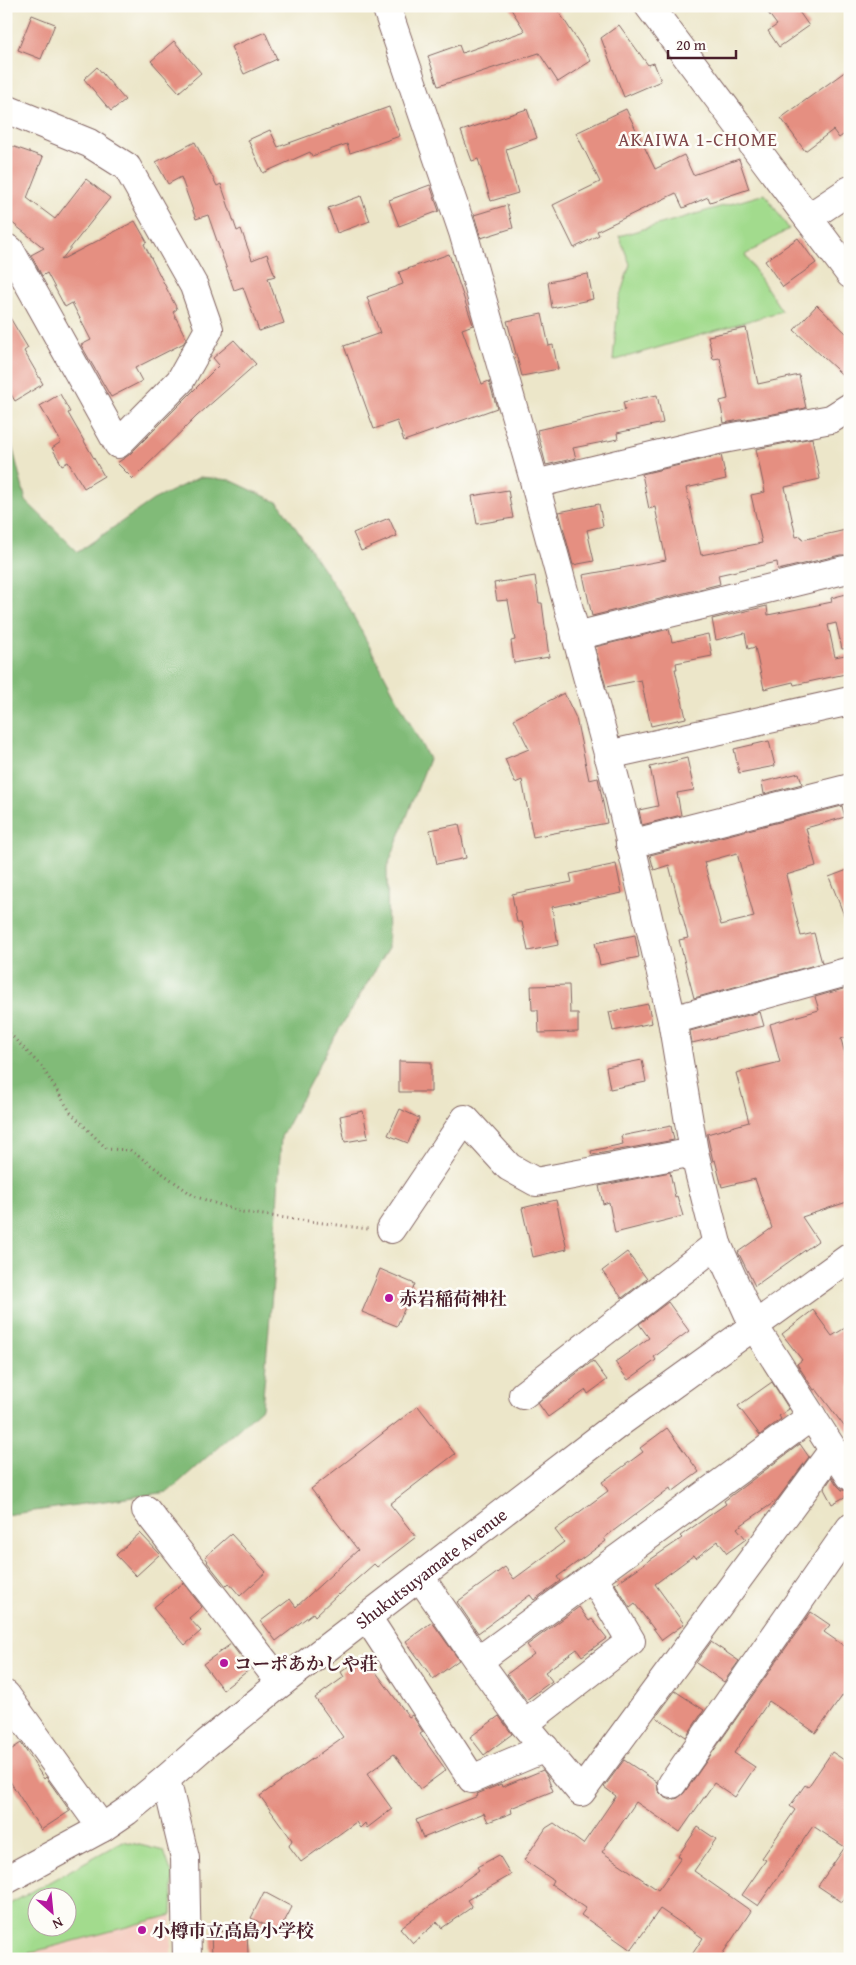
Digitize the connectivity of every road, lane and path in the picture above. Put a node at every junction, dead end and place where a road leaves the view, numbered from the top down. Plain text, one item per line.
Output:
1 (386, 6) edge
2 (649, 6) edge
3 (6, 109) edge
4 (850, 190) edge
5 (808, 218) junction
6 (6, 248) edge
7 (850, 274) edge
8 (850, 407) edge
9 (535, 484) junction
10 (844, 570) dead end
11 (576, 636) junction
12 (850, 702) edge
13 (608, 755) junction
14 (850, 788) edge
15 (630, 844) junction
16 (850, 971) edge
17 (672, 1020) junction
18 (6, 1030) edge
19 (694, 1152) junction
20 (391, 1229) joint
21 (718, 1244) junction
22 (850, 1257) edge
23 (754, 1326) junction
24 (523, 1395) dead end
25 (812, 1416) junction
26 (833, 1450) junction
27 (850, 1476) edge
28 (146, 1510) dead end
29 (850, 1528) edge
30 (420, 1577) junction
31 (593, 1577) junction
32 (367, 1617) junction
33 (478, 1662) junction
34 (281, 1683) junction
35 (6, 1695) edge
36 (524, 1724) junction
37 (545, 1748) junction
38 (166, 1779) junction
39 (672, 1784) dead end
40 (102, 1828) junction
41 (6, 1880) edge
42 (187, 1959) edge

1 - 9 street
2 - 5 street
3 - 6 street
4 - 5 street
5 - 7 street
8 - 9 street
9 - 11 street
10 - 11 street
11 - 13 street
12 - 13 street
13 - 15 street
14 - 15 street
15 - 17 street
16 - 17 street
17 - 19 street
18 - 20 path
19 - 20 street
19 - 21 street
21 - 23 street
21 - 24 street
22 - 23 street, Shukutsuyamate Avenue
23 - 25 street
23 - 30 street, Shukutsuyamate Avenue
25 - 26 street
25 - 31 street
26 - 27 street
26 - 37 street
28 - 34 street
29 - 39 street
30 - 32 street, Shukutsuyamate Avenue
30 - 33 street
31 - 33 street
31 - 36 street
32 - 34 street, Shukutsuyamate Avenue
32 - 37 street
33 - 36 street
34 - 38 street, Shukutsuyamate Avenue
35 - 40 street
36 - 37 street
38 - 40 street, Shukutsuyamate Avenue
38 - 42 street
40 - 41 street, Shukutsuyamate Avenue

